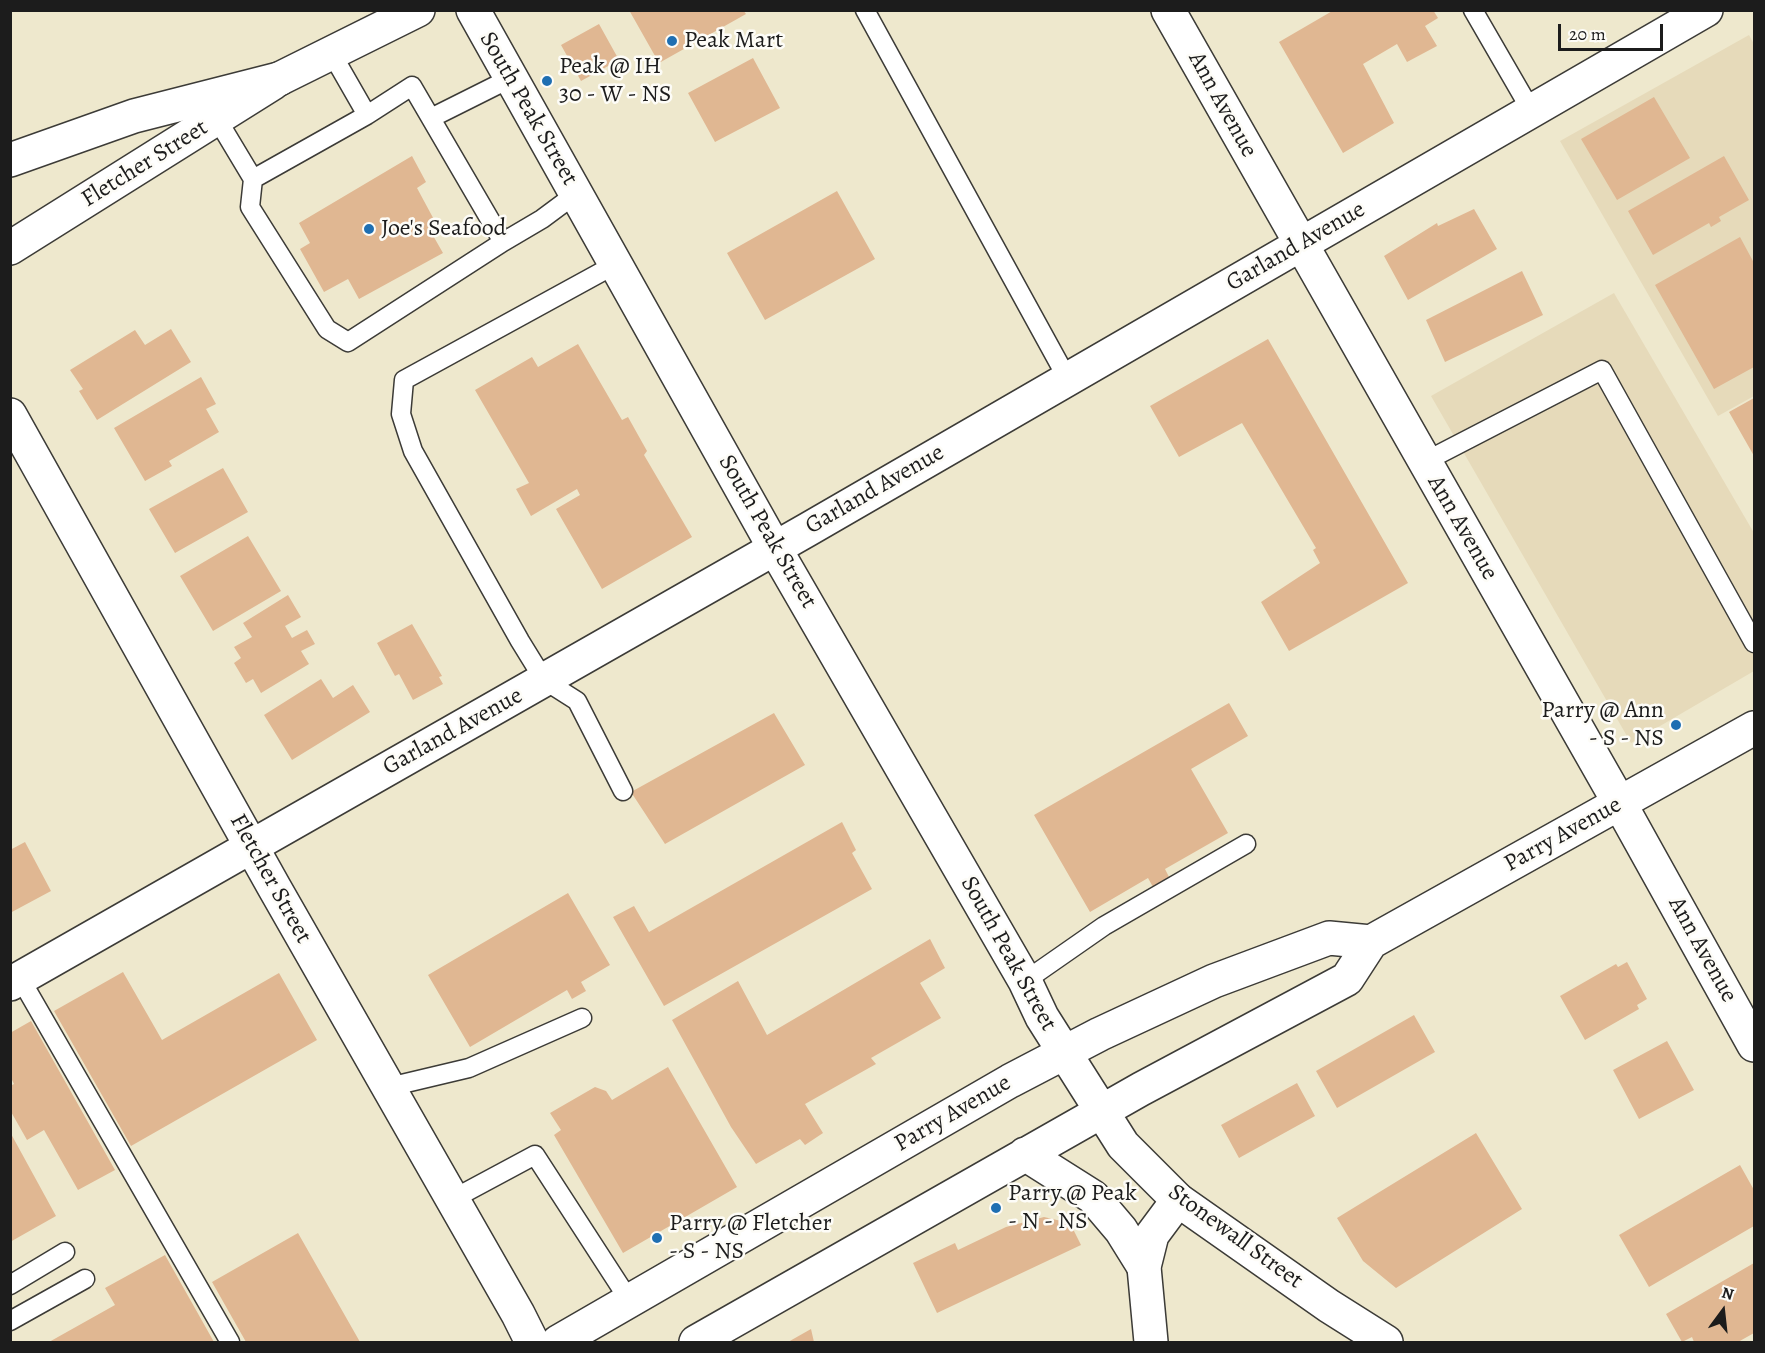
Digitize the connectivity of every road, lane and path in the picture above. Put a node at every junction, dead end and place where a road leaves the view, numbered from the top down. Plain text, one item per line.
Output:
1 (418, 10) edge
2 (473, 10) edge
3 (865, 10) edge
4 (1168, 10) edge
5 (1473, 10) edge
6 (1706, 10) edge
7 (332, 54) junction
8 (511, 78) junction
9 (279, 80) junction
10 (1532, 112) junction
11 (367, 115) junction
12 (217, 118) junction
13 (431, 118) junction
14 (10, 160) edge
15 (253, 179) junction
16 (577, 193) junction
17 (504, 242) junction
18 (1301, 245) junction
19 (10, 248) edge
20 (615, 264) junction
21 (1067, 378) junction
22 (10, 415) edge
23 (1424, 462) junction
24 (774, 547) junction
25 (1755, 643) edge
26 (544, 680) junction
27 (1755, 728) edge
28 (623, 791) dead end
29 (1620, 804) junction
30 (1246, 844) dead end
31 (251, 846) junction
32 (1371, 942) junction
33 (15, 981) edge
34 (1025, 981) junction
35 (582, 1018) dead end
36 (1755, 1046) edge
37 (1065, 1052) junction
38 (389, 1087) junction
39 (1102, 1111) junction
40 (1025, 1154) junction
41 (453, 1198) junction
42 (1178, 1200) junction
43 (65, 1252) dead end
44 (1144, 1268) junction
45 (85, 1279) dead end
46 (10, 1285) edge
47 (629, 1300) junction
48 (10, 1321) edge
49 (231, 1342) edge
50 (532, 1342) edge
51 (558, 1342) edge
52 (696, 1342) edge
53 (1151, 1342) edge
54 (1386, 1342) edge

1 - 7 main road
2 - 8 main road, South Peak Street
3 - 21 lane
4 - 18 main road, Ann Avenue
5 - 10 lane
6 - 10 main road, Garland Avenue
7 - 9 main road
7 - 11 lane
8 - 13 lane
8 - 16 main road, South Peak Street
9 - 12 main road, Fletcher Street
9 - 14 main road
10 - 18 main road, Garland Avenue
11 - 13 lane
11 - 15 lane
12 - 15 lane
12 - 19 main road, Fletcher Street
13 - 17 lane
15 - 17 lane
16 - 17 lane
16 - 20 main road, South Peak Street
18 - 21 main road, Garland Avenue
18 - 23 main road, Ann Avenue
20 - 24 main road, South Peak Street
20 - 26 lane
21 - 24 main road, Garland Avenue
22 - 31 main road, Fletcher Street
23 - 25 lane
23 - 29 main road, Ann Avenue
24 - 26 main road, Garland Avenue
24 - 34 main road, South Peak Street
26 - 28 lane
26 - 31 main road, Garland Avenue
27 - 29 main road, Parry Avenue
29 - 32 main road, Parry Avenue
29 - 36 main road, Ann Avenue
30 - 34 lane
31 - 33 main road, Garland Avenue
31 - 38 main road, Fletcher Street
32 - 37 main road, Parry Avenue
32 - 39 main road, Parry Avenue
33 - 49 lane
34 - 37 main road, South Peak Street
35 - 38 lane
37 - 39 main road, Stonewall Street
37 - 47 main road, Parry Avenue
38 - 41 main road, Fletcher Street
39 - 40 main road, Parry Avenue
39 - 42 main road, Stonewall Street
40 - 44 main road
40 - 52 main road, Parry Avenue
41 - 47 lane
41 - 50 main road, Fletcher Street
42 - 44 main road
42 - 54 main road, Stonewall Street
43 - 46 lane
44 - 53 main road
45 - 48 lane
47 - 51 main road, Parry Avenue

